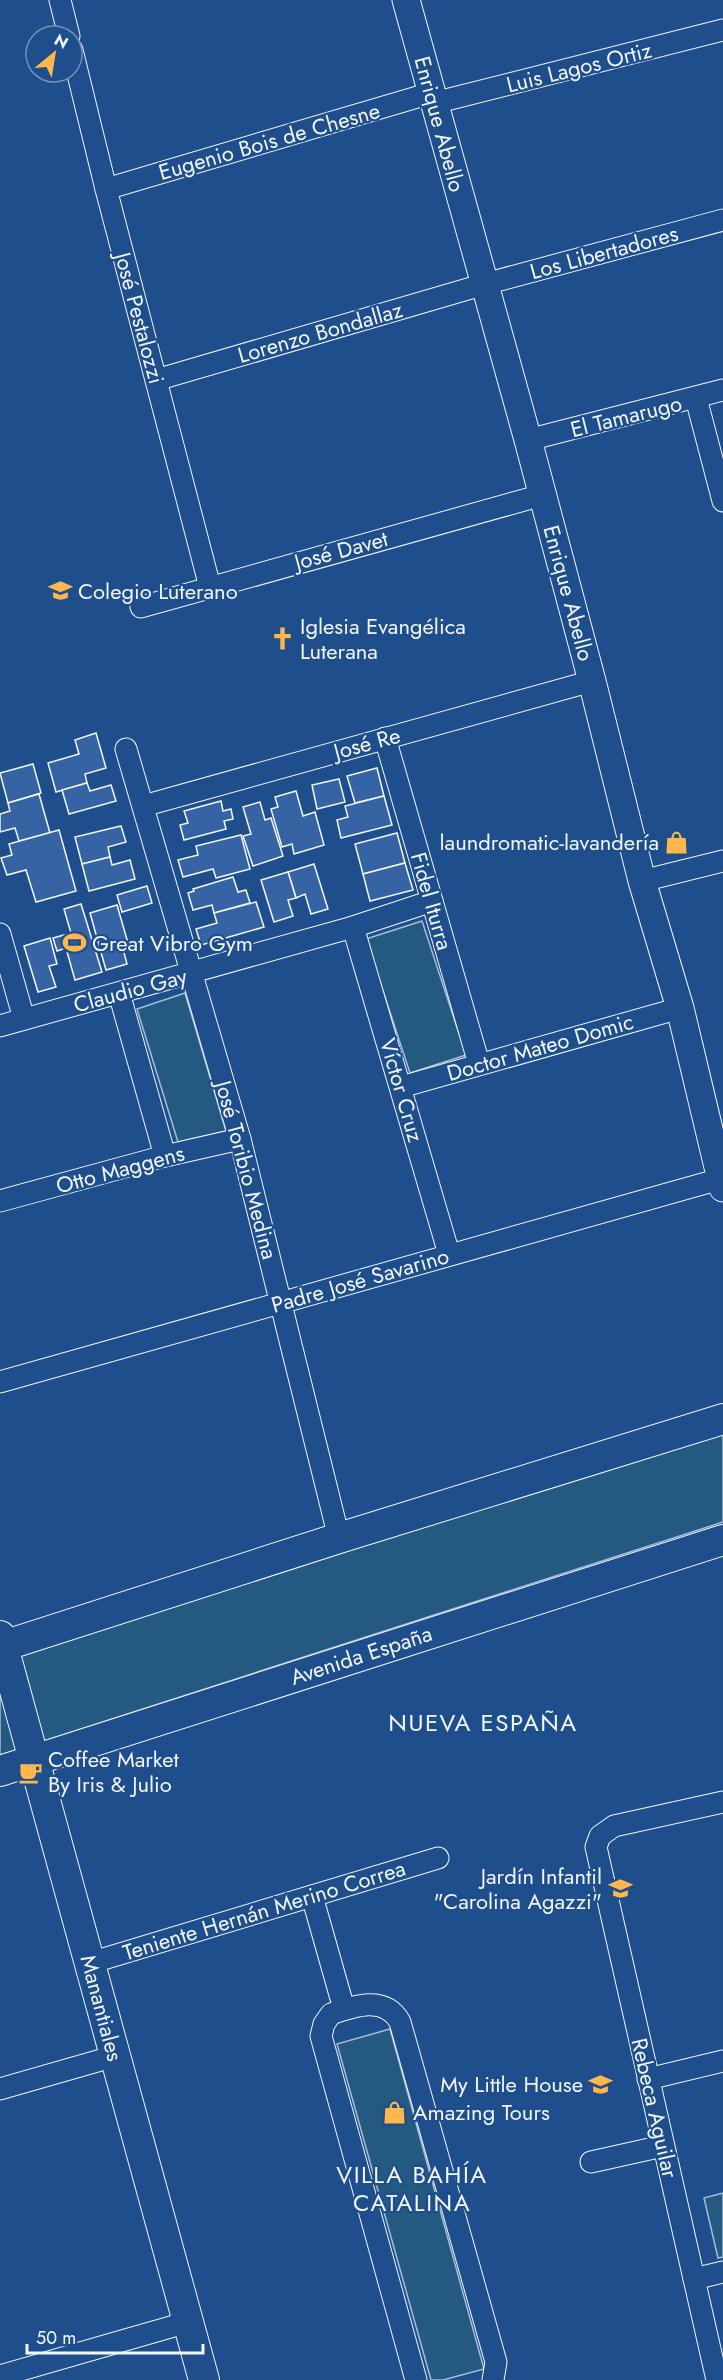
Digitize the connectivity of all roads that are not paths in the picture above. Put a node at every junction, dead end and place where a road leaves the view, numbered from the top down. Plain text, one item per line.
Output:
1 (60, 0) edge
2 (406, 0) edge
3 (66, 24) edge
4 (723, 30) edge
5 (80, 84) edge
6 (433, 98) junction
7 (106, 189) junction
8 (723, 220) edge
9 (485, 284) junction
10 (156, 380) junction
11 (723, 390) edge
12 (696, 398) junction
13 (528, 440) junction
14 (542, 495) junction
15 (723, 501) edge
16 (210, 587) junction
17 (141, 607) dead end
18 (592, 681) junction
19 (385, 738) junction
20 (126, 749) dead end
21 (142, 806) junction
22 (723, 861) edge
23 (642, 881) junction
24 (432, 901) junction
25 (353, 927) junction
26 (0, 934) edge
27 (192, 973) junction
28 (119, 993) junction
29 (680, 1008) junction
30 (24, 1019) junction
31 (0, 1026) edge
32 (479, 1064) junction
33 (401, 1087) junction
34 (240, 1139) junction
35 (165, 1156) junction
36 (722, 1184) edge
37 (0, 1201) edge
38 (449, 1254) junction
39 (282, 1303) junction
40 (0, 1382) edge
41 (723, 1419) edge
42 (339, 1538) junction
43 (723, 1540) edge
44 (1, 1643) edge
45 (34, 1760) junction
46 (0, 1771) edge
47 (723, 1802) edge
48 (438, 1858) dead end
49 (312, 1896) junction
50 (90, 1963) junction
51 (344, 2009) junction
52 (115, 2055) junction
53 (723, 2061) edge
54 (648, 2079) junction
55 (0, 2089) edge
56 (663, 2146) junction
57 (591, 2162) dead end
58 (723, 2272) edge
59 (694, 2279) junction
60 (188, 2322) junction
61 (1, 2371) edge
62 (204, 2380) edge
63 (416, 2380) edge
64 (493, 2380) edge
65 (717, 2380) edge

1 - 3 street
2 - 6 street, Enrique Abello
4 - 6 street, Luis Lagos Ortiz
5 - 7 street, José Pestalozzi
6 - 7 street, Eugenio Bois de Chesne
6 - 9 street, Enrique Abello
7 - 10 street, José Pestalozzi
8 - 9 street, Los Libertadores
9 - 10 street, Lorenzo Bondallaz
9 - 13 street, Enrique Abello
10 - 16 street, José Pestalozzi
11 - 12 street, El Tamarugo
12 - 13 street, El Tamarugo
12 - 15 street
13 - 14 street, Enrique Abello
14 - 16 street, José Davet
14 - 18 street, Enrique Abello
16 - 17 street, José Davet
18 - 19 street, José Re
18 - 23 street, Enrique Abello
19 - 21 street, José Re
19 - 24 street, Fidel Iturra
20 - 21 street, José Toribio Medina
21 - 27 street, José Toribio Medina
22 - 23 street
23 - 29 street, Enrique Abello
24 - 25 street, Claudio Gay
24 - 32 street, Fidel Iturra
25 - 27 street, Claudio Gay
25 - 33 street, Víctor Cruz
26 - 30 street
27 - 28 street, Claudio Gay
27 - 34 street, José Toribio Medina
28 - 30 street, Claudio Gay
28 - 35 street
29 - 32 street, Doctor Mateo Domic
29 - 36 street, Enrique Abello
30 - 31 street, Claudio Gay
32 - 33 street, Doctor Mateo Domic
33 - 38 street, Víctor Cruz
34 - 35 street, Otto Maggens
34 - 39 street, José Toribio Medina
35 - 37 street, Otto Maggens
36 - 38 street, Padre José Savarino
38 - 39 street, Padre José Savarino
39 - 40 street, Padre José Savarino
39 - 42 street, José Toribio Medina
41 - 42 main road
42 - 44 main road
43 - 45 main road, Avenida España
44 - 45 main road, Manantiales
45 - 46 main road, Avenida España
45 - 50 main road, Manantiales
47 - 54 street, Rebeca Aguilar
48 - 49 street, Teniente Hernán Merino Correa
49 - 50 street, Teniente Hernán Merino Correa
49 - 51 street
50 - 52 main road, Manantiales
51 - 63 street
51 - 64 street
52 - 55 street
52 - 60 main road, Manantiales
53 - 54 street
54 - 56 street, Rebeca Aguilar
56 - 57 street
56 - 59 street, Rebeca Aguilar
58 - 59 street
59 - 65 street, Rebeca Aguilar
60 - 61 street
60 - 62 main road, Manantiales

